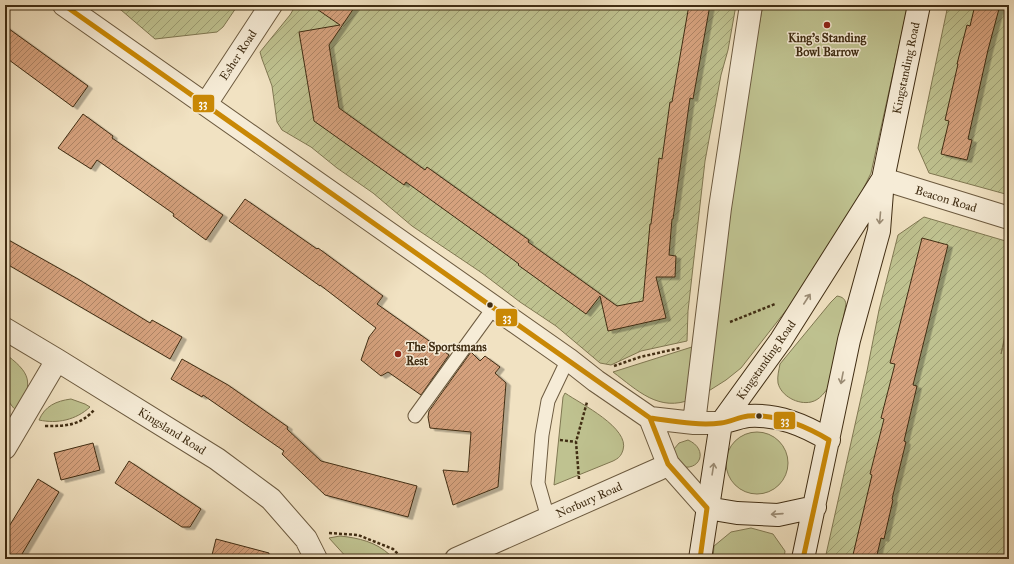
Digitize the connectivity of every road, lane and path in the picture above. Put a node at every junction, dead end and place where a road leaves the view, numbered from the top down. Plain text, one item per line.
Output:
1 (64, 5) edge
2 (271, 5) edge
3 (751, 5) edge
4 (919, 5) edge
5 (206, 104) junction
6 (883, 179) junction
7 (1009, 218) edge
8 (778, 304) dead end
9 (494, 307) junction
10 (5, 329) edge
11 (704, 337) junction
12 (568, 359) junction
13 (57, 360) junction
14 (591, 378) junction
15 (106, 390) junction
16 (415, 416) dead end
17 (22, 418) junction
18 (650, 418) junction
19 (694, 423) junction
20 (721, 423) junction
21 (829, 440) junction
22 (5, 448) edge
23 (668, 464) junction
24 (588, 500) junction
25 (815, 507) junction
26 (707, 508) junction
27 (548, 518) junction
28 (306, 539) junction
29 (316, 559) edge
30 (400, 559) edge
31 (456, 559) edge
32 (700, 559) edge
33 (803, 559) edge

1 - 5 street
2 - 5 street, Esher Road
3 - 11 street
4 - 6 street, Kingstanding Road
5 - 9 street
6 - 7 street, Beacon Road
20 -> 6 street, Kingstanding Road
6 -> 21 street, Kingstanding Road
8 - 11 path
9 - 12 street
9 - 16 lane
10 - 13 street, Kingsland Road
11 - 14 path
11 - 19 street
12 - 14 street
12 - 27 lane
13 - 15 street, Kingsland Road
13 - 17 street
14 - 18 street
14 - 24 path
15 - 17 path
15 - 28 street, Kingsland Road
17 - 22 street
18 - 19 street
18 - 23 street
19 - 20 street
20 - 21 street
26 -> 20 street, Kingstanding Road
21 - 25 street, Kingstanding Road
23 - 24 street, Norbury Road
23 - 26 street
24 - 27 street, Norbury Road
25 -> 26 street
25 - 33 street, Kingstanding Road
26 - 32 street, Kingstanding Road
27 - 31 street, Norbury Road
28 - 29 street, Kingsland Road
28 - 30 path

